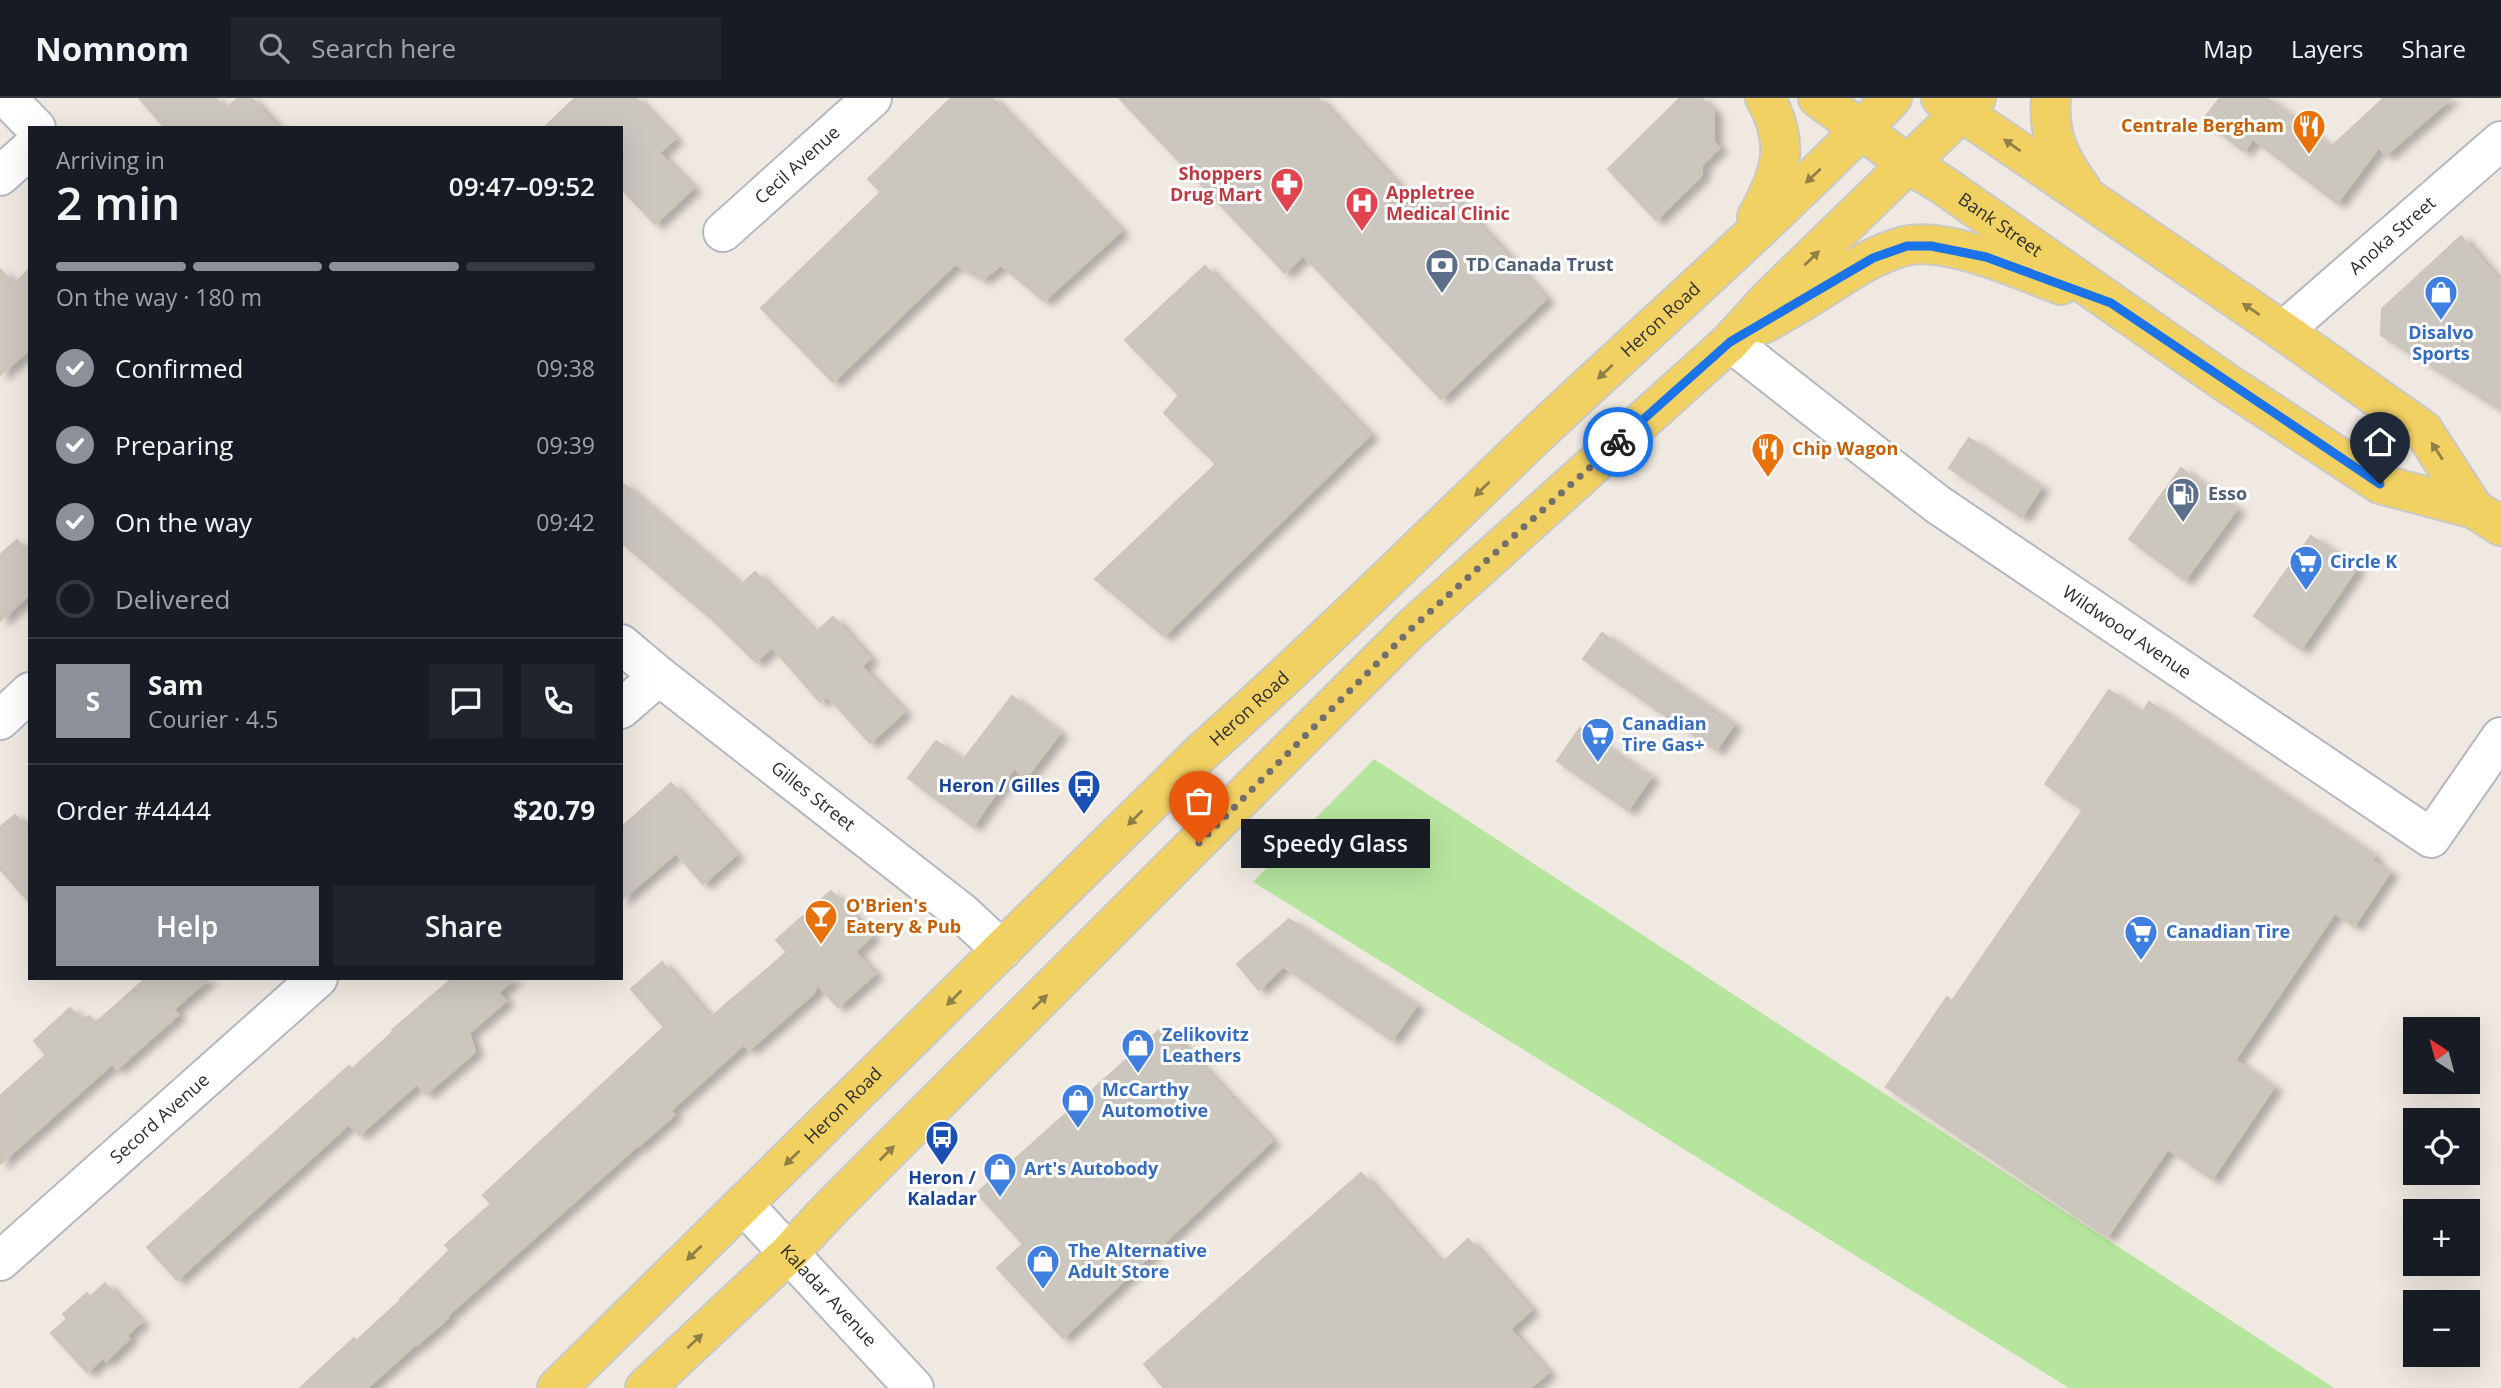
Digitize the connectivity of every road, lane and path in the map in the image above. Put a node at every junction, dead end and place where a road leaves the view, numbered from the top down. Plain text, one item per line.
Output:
1 (7, 98) edge
2 (872, 98) edge
3 (1765, 98) edge
4 (1818, 98) edge
5 (1892, 98) edge
6 (2051, 98) edge
7 (1959, 102) edge
8 (34, 126) edge
9 (1863, 129) junction
10 (2501, 141) edge
11 (28, 151) edge
12 (1908, 164) junction
13 (0, 176) edge
14 (2088, 198) junction
15 (723, 232) dead end
16 (1744, 241) junction
17 (2111, 303) junction
18 (2283, 331) junction
19 (1730, 342) junction
20 (2487, 518) edge
21 (623, 646) edge
22 (659, 676) junction
23 (28, 694) edge
24 (623, 707) edge
25 (0, 720) edge
26 (2501, 737) edge
27 (1002, 950) junction
28 (316, 980) edge
29 (744, 1205) junction
30 (788, 1254) junction
31 (0, 1261) edge
32 (557, 1388) edge
33 (645, 1388) edge
34 (914, 1388) edge

1 - 8 street
2 - 15 street, Cecil Avenue
3 - 16 main road
4 - 9 main road, Bank Street
5 - 9 main road, Heron Road
6 - 14 main road
7 - 12 main road
14 -> 7 main road, Bank Street
9 - 12 main road, Bank Street
9 -> 16 main road, Heron Road
10 - 18 street, Anoka Street
11 - 13 street
12 - 17 main road, Bank Street
19 -> 12 main road
18 -> 14 main road, Bank Street
16 -> 27 main road, Heron Road
17 - 19 main road
17 - 20 main road, Bank Street
20 -> 18 main road, Bank Street
19 - 26 street, Wildwood Avenue
30 -> 19 main road
21 - 22 street, Gilles Street
22 - 24 street
22 - 27 street, Gilles Street
23 - 25 street
27 -> 29 main road, Heron Road
28 - 31 street, Secord Avenue
29 - 30 street, Kaladar Avenue
29 -> 32 main road, Heron Road
33 -> 30 main road
30 - 34 street, Kaladar Avenue

